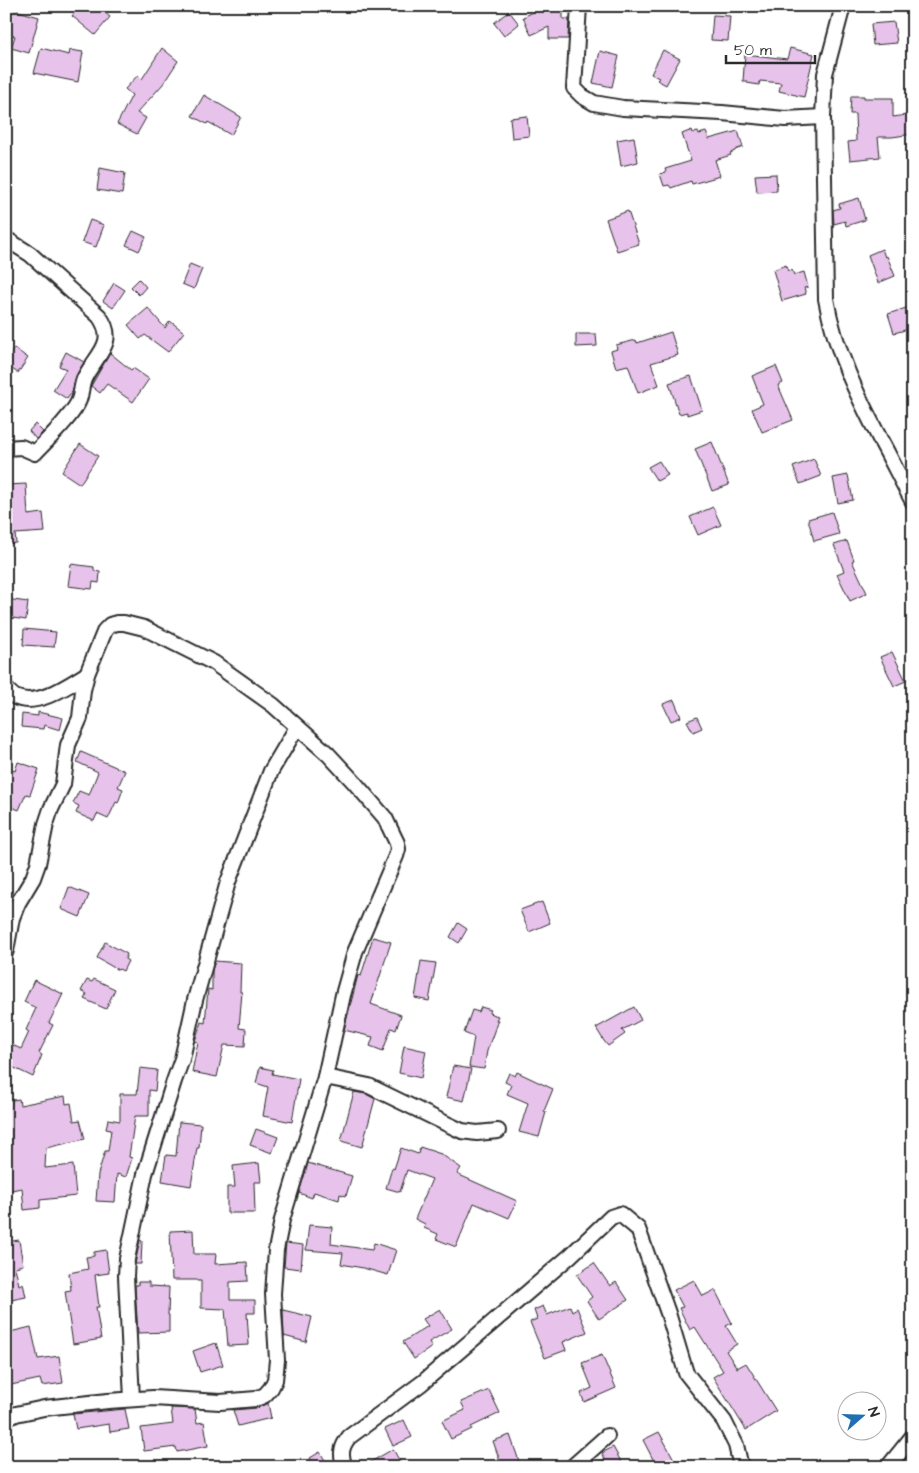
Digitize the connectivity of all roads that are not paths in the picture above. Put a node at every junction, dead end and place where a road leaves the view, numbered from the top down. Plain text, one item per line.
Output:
1 (579, 6) edge
2 (843, 6) edge
3 (823, 117) junction
4 (6, 239) edge
5 (6, 448) edge
6 (913, 502) edge
7 (87, 674) junction
8 (6, 690) edge
9 (297, 727) junction
10 (6, 951) edge
11 (325, 1077) junction
12 (498, 1131) dead end
13 (132, 1399) junction
14 (6, 1419) edge
15 (607, 1436) dead end
16 (913, 1436) edge
17 (345, 1467) edge
18 (572, 1467) edge
19 (741, 1467) edge
20 (888, 1467) edge

1 - 3 street
2 - 3 street
3 - 6 street
4 - 5 street
7 - 8 street
7 - 9 street
7 - 10 street
9 - 11 street
9 - 13 street
11 - 12 street
11 - 13 street
13 - 14 street
15 - 18 street
16 - 20 street
17 - 19 street

